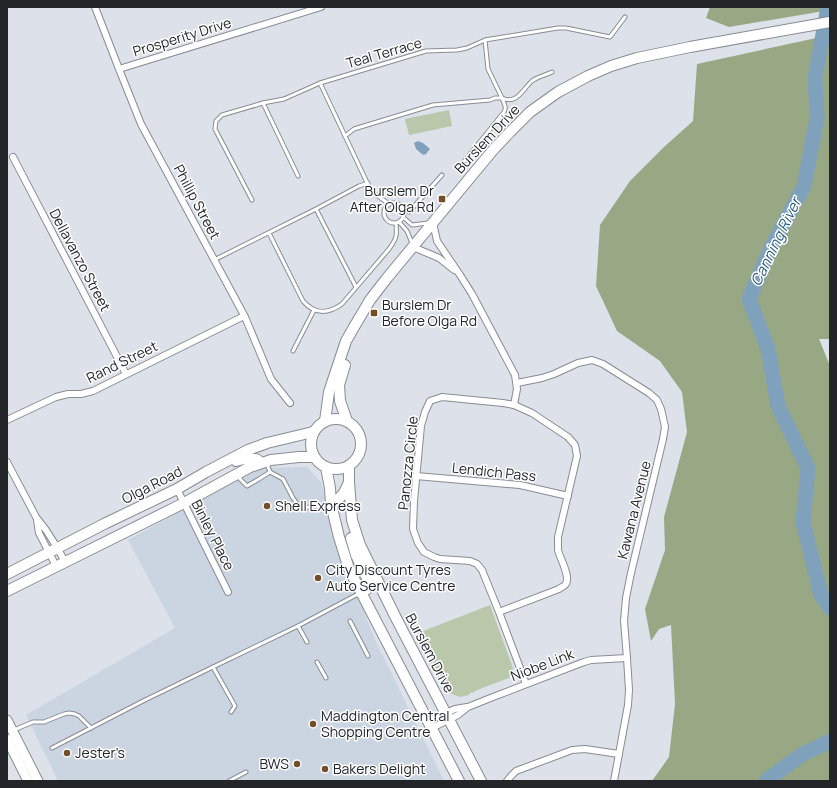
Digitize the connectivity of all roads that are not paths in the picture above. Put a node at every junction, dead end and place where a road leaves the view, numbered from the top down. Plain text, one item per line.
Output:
1 (95, 7) edge
2 (321, 7) edge
3 (625, 17) dead end
4 (830, 22) edge
5 (485, 40) junction
6 (119, 69) junction
7 (552, 72) dead end
8 (320, 83) junction
9 (502, 98) junction
10 (262, 103) junction
11 (344, 136) junction
12 (13, 157) dead end
13 (462, 164) dead end
14 (442, 175) dead end
15 (298, 176) dead end
16 (368, 183) junction
17 (252, 200) dead end
18 (389, 204) junction
19 (316, 209) junction
20 (404, 210) junction
21 (403, 217) junction
22 (397, 222) junction
23 (433, 222) junction
24 (269, 233) junction
25 (413, 247) junction
26 (214, 260) junction
27 (460, 275) junction
28 (356, 287) junction
29 (314, 310) junction
30 (244, 316) junction
31 (346, 342) junction
32 (293, 352) dead end
33 (126, 374) junction
34 (517, 383) junction
35 (290, 403) dead end
36 (514, 405) junction
37 (7, 420) edge
38 (325, 421) junction
39 (347, 421) junction
40 (313, 432) junction
41 (314, 457) junction
42 (7, 462) edge
43 (263, 462) junction
44 (349, 466) junction
45 (326, 468) junction
46 (206, 472) junction
47 (270, 472) junction
48 (237, 474) junction
49 (416, 476) junction
50 (348, 482) junction
51 (177, 489) junction
52 (568, 496) junction
53 (184, 503) junction
54 (331, 504) junction
55 (36, 517) junction
56 (352, 520) junction
57 (54, 551) junction
58 (60, 564) junction
59 (7, 574) edge
60 (7, 591) edge
61 (228, 592) dead end
62 (361, 593) junction
63 (499, 612) junction
64 (350, 620) dead end
65 (298, 626) junction
66 (307, 642) dead end
67 (368, 656) dead end
68 (627, 658) junction
69 (317, 662) dead end
70 (213, 667) junction
71 (326, 678) dead end
72 (526, 684) junction
73 (231, 712) dead end
74 (448, 716) junction
75 (7, 720) edge
76 (430, 725) junction
77 (91, 728) junction
78 (12, 731) junction
79 (7, 739) edge
80 (52, 748) dead end
81 (619, 754) junction
82 (246, 772) dead end
83 (28, 781) edge
84 (38, 781) edge
85 (229, 781) edge
86 (459, 781) edge
87 (481, 781) edge
88 (507, 781) edge
89 (614, 781) edge

1 - 6 street, Phillip Street
2 - 6 street, Prosperity Drive
3 - 5 lane, Teal Terrace
4 - 23 main road, Burslem Drive
5 - 8 lane, Teal Terrace
5 - 9 lane
6 - 26 street, Phillip Street
7 - 9 lane
8 - 10 lane, Teal Terrace
8 - 11 lane
9 - 11 lane
9 - 13 lane
10 - 15 lane
10 - 17 lane, Teal Terrace
11 - 16 lane
12 - 33 street, Dellavanzo Street
14 - 20 lane
16 - 18 lane
16 - 19 lane
18 - 20 lane
18 - 22 lane
19 - 24 lane
19 - 28 lane
20 - 21 lane
21 - 22 lane
21 - 23 lane
22 - 25 lane
22 - 28 lane
23 - 25 main road, Burslem Drive
23 - 27 street
24 - 26 lane
24 - 29 lane
25 - 27 street
25 - 31 main road, Burslem Drive
26 - 30 street, Phillip Street
27 - 34 street
28 - 29 lane
29 - 32 lane
30 - 33 street, Rand Street
30 - 35 street, Phillip Street
31 - 38 main road, Burslem Drive
31 - 39 main road, Burslem Drive
33 - 37 street, Rand Street
34 - 36 street
34 - 68 street, Kawana Avenue
36 - 49 street, Panozza Circle
36 - 52 street, Panozza Circle
38 - 39 main road
38 - 40 main road
39 - 44 main road, Burslem Drive
40 - 41 main road
40 - 46 main road, Olga Road
41 - 43 main road
41 - 45 main road
42 - 55 street
43 - 46 main road
43 - 47 lane
43 - 48 main road
44 - 45 main road
44 - 50 main road, Burslem Drive
45 - 54 main road
46 - 51 main road, Olga Road
47 - 48 lane
47 - 54 lane
48 - 53 main road
49 - 52 street, Lendich Pass
49 - 63 street, Panozza Circle
50 - 54 main road
50 - 56 main road, Burslem Drive
51 - 53 street, Binley Place
51 - 57 main road, Olga Road
52 - 63 street, Panozza Circle
53 - 58 main road
53 - 61 street, Binley Place
54 - 62 main road
55 - 57 street
55 - 57 street
56 - 62 main road
56 - 74 main road, Burslem Drive
57 - 58 street
57 - 58 street
57 - 59 main road, Olga Road
58 - 60 main road
62 - 65 lane
62 - 76 main road
63 - 72 street, Panozza Circle
64 - 67 lane
65 - 66 lane
65 - 70 lane
68 - 72 street, Niobe Link
68 - 81 street, Kawana Avenue
69 - 71 lane
70 - 73 lane
70 - 77 lane
72 - 74 street, Niobe Link
74 - 76 street, Niobe Link
74 - 87 main road, Burslem Drive
75 - 78 street
76 - 86 main road
77 - 78 lane
77 - 80 lane
78 - 84 street
79 - 83 street
81 - 88 street
81 - 89 street, Kawana Avenue
82 - 85 lane

